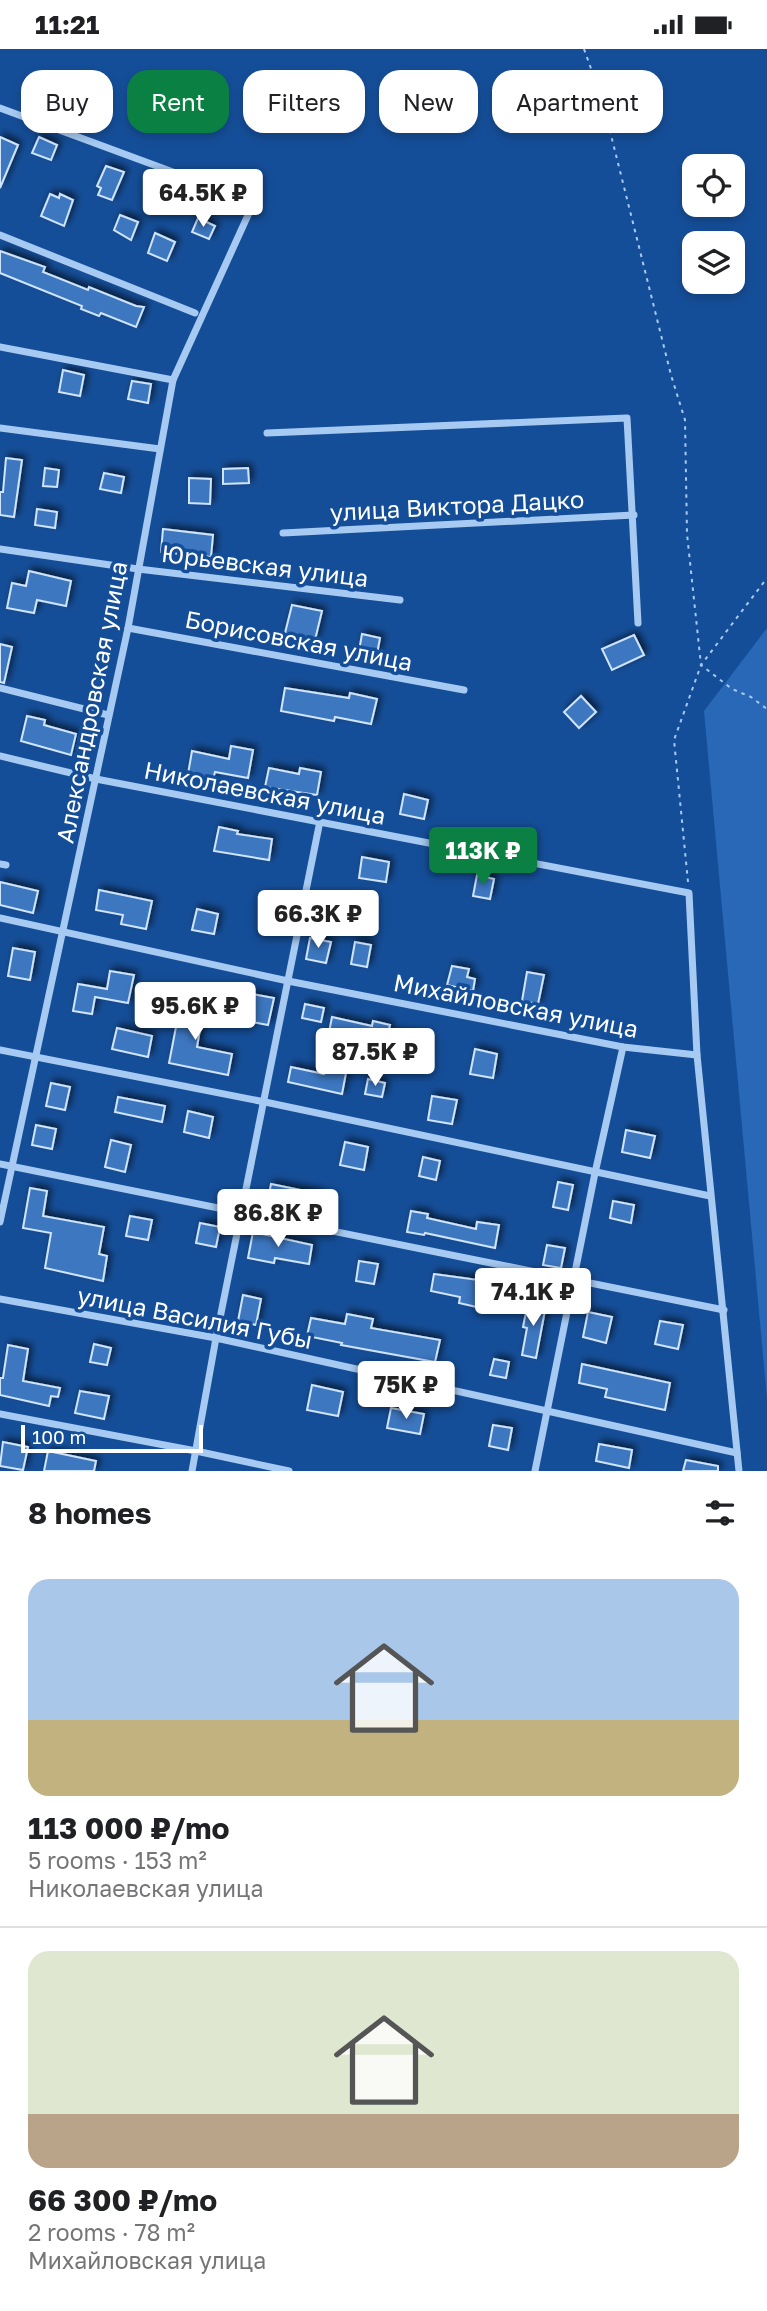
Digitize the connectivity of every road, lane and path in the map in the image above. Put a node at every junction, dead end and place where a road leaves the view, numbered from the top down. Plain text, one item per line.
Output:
1 (584, 49) edge
2 (0, 108) edge
3 (0, 235) edge
4 (195, 313) dead end
5 (0, 347) edge
6 (173, 380) junction
7 (0, 428) edge
8 (267, 433) dead end
9 (160, 449) junction
10 (634, 515) junction
11 (283, 533) dead end
12 (0, 549) edge
13 (138, 569) junction
14 (767, 578) edge
15 (400, 600) dead end
16 (638, 623) dead end
17 (128, 628) junction
18 (701, 665) junction
19 (0, 688) edge
20 (464, 690) dead end
21 (767, 709) edge
22 (108, 715) junction
23 (0, 756) edge
24 (96, 779) junction
25 (320, 821) junction
26 (689, 893) junction
27 (0, 918) edge
28 (64, 931) junction
29 (288, 981) junction
30 (623, 1047) junction
31 (0, 1051) edge
32 (697, 1055) junction
33 (34, 1057) junction
34 (265, 1102) junction
35 (0, 1164) edge
36 (10, 1166) junction
37 (595, 1173) junction
38 (710, 1196) junction
39 (242, 1213) junction
40 (0, 1221) edge
41 (573, 1279) junction
42 (0, 1299) edge
43 (723, 1310) junction
44 (216, 1338) junction
45 (547, 1412) junction
46 (0, 1414) edge
47 (196, 1451) junction
48 (737, 1453) junction
49 (192, 1471) edge
50 (289, 1471) edge
51 (536, 1471) edge
52 (739, 1471) edge

1 - 18 path
2 - 6 street, Александровская улица
3 - 4 street
5 - 6 street
6 - 9 street, Александровская улица
7 - 9 street
8 - 10 street
9 - 13 street, Александровская улица
10 - 11 street, улица Виктора Дацко
10 - 16 street
12 - 13 street, Юрьевская улица
13 - 15 street, Юрьевская улица
13 - 17 street, Александровская улица
14 - 18 path
17 - 20 street, Борисовская улица
17 - 22 street, Александровская улица
18 - 21 path
18 - 26 path
19 - 22 street
22 - 24 street, Александровская улица
23 - 24 street, Николаевская улица
24 - 25 street, Николаевская улица
24 - 28 street, Александровская улица
25 - 26 street, Николаевская улица
25 - 29 street
26 - 32 street
27 - 28 street, Михайловская улица
28 - 29 street, Михайловская улица
28 - 33 street, Александровская улица
29 - 30 street, Михайловская улица
29 - 34 street
30 - 32 street, Михайловская улица
30 - 37 street
31 - 33 street
32 - 38 street
33 - 34 street
33 - 36 street, Александровская улица
34 - 37 street
34 - 39 street
35 - 36 street
36 - 39 street
36 - 40 street, Александровская улица
37 - 38 street
37 - 41 street
38 - 43 street
39 - 41 street
39 - 44 street
41 - 43 street
41 - 45 street
42 - 44 street, улица Василия Губы
43 - 48 street
44 - 45 street, улица Василия Губы
44 - 47 street
45 - 48 street, улица Василия Губы
45 - 51 street
46 - 47 street
47 - 49 street
47 - 50 street
48 - 52 street

